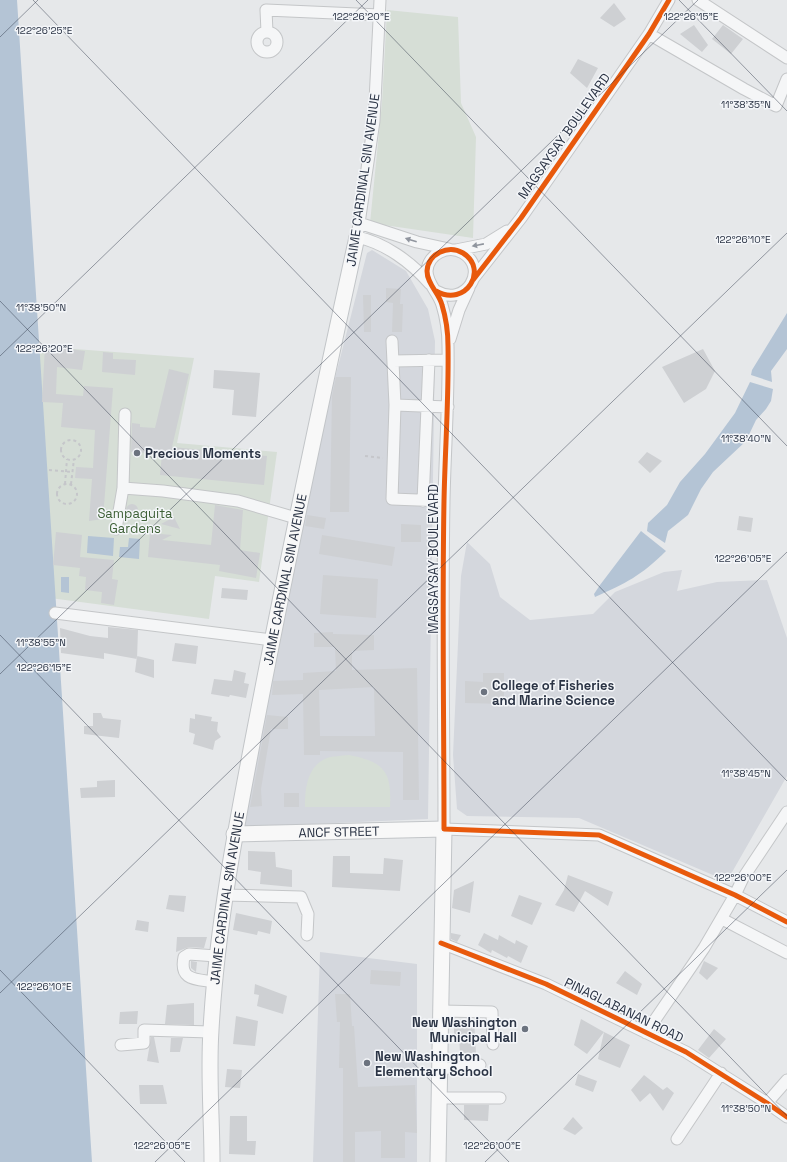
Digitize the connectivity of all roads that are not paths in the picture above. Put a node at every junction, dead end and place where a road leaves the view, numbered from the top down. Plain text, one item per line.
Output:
1 (380, 0) edge
2 (669, 0) edge
3 (698, 0) edge
4 (380, 15) junction
5 (267, 32) dead end
6 (649, 34) junction
7 (787, 58) edge
8 (787, 79) edge
9 (521, 218) junction
10 (358, 230) junction
11 (452, 250) junction
12 (470, 285) junction
13 (434, 288) junction
14 (392, 341) dead end
15 (448, 347) junction
16 (429, 360) junction
17 (448, 360) junction
18 (393, 361) junction
19 (395, 405) junction
20 (426, 407) junction
21 (448, 407) junction
22 (125, 414) dead end
23 (123, 488) junction
24 (444, 501) junction
25 (423, 502) junction
26 (296, 518) junction
27 (116, 529) dead end
28 (55, 613) dead end
29 (272, 640) junction
30 (787, 812) edge
31 (444, 828) junction
32 (234, 834) junction
33 (224, 895) junction
34 (735, 895) junction
35 (722, 919) junction
36 (787, 922) edge
37 (307, 935) dead end
38 (441, 943) junction
39 (787, 953) edge
40 (216, 956) junction
41 (214, 982) junction
42 (440, 1011) junction
43 (210, 1032) junction
44 (646, 1033) junction
45 (493, 1044) dead end
46 (121, 1045) dead end
47 (480, 1066) dead end
48 (439, 1069) junction
49 (721, 1074) junction
50 (787, 1080) edge
51 (438, 1098) junction
52 (500, 1098) dead end
53 (767, 1103) junction
54 (787, 1117) edge
55 (677, 1139) dead end
56 (212, 1162) edge
57 (438, 1162) edge

1 - 4 street, JAIME CARDINAL SIN AVENUE
2 - 6 street, MAGSAYSAY BOULEVARD
3 - 7 street
4 - 5 street
4 - 10 street, JAIME CARDINAL SIN AVENUE
6 - 8 street
6 - 9 street, MAGSAYSAY BOULEVARD
9 -> 11 street, MAGSAYSAY BOULEVARD
9 - 12 street, MAGSAYSAY BOULEVARD
11 -> 10 street, MAGSAYSAY BOULEVARD
10 - 13 street, MAGSAYSAY BOULEVARD
10 - 26 main road, JAIME CARDINAL SIN AVENUE
11 - 12 street
11 - 13 street
12 - 13 street
12 - 15 street, MAGSAYSAY BOULEVARD
13 - 15 street, MAGSAYSAY BOULEVARD
14 - 18 street
15 - 17 street, MAGSAYSAY BOULEVARD
16 - 17 street
16 - 18 street
16 - 20 street
17 - 21 street, MAGSAYSAY BOULEVARD
18 - 19 street
19 - 20 street
19 - 25 street
20 - 21 street
20 - 25 street
21 - 24 street, MAGSAYSAY BOULEVARD
22 - 23 street
23 - 26 street
23 - 27 street
24 - 25 street
24 - 31 street, MAGSAYSAY BOULEVARD
26 - 29 main road, JAIME CARDINAL SIN AVENUE
28 - 29 street
29 - 32 main road, JAIME CARDINAL SIN AVENUE
30 - 34 street
31 - 32 main road, ANCF STREET
31 - 34 street
31 - 38 main road, MAGSAYSAY BOULEVARD
32 - 33 main road, JAIME CARDINAL SIN AVENUE
33 - 37 street
33 - 40 main road, JAIME CARDINAL SIN AVENUE
34 - 35 street
34 - 36 street
35 - 39 street
35 - 44 street
38 - 42 main road, MAGSAYSAY BOULEVARD
38 - 44 street, PINAGLABANAN ROAD
40 - 41 main road, JAIME CARDINAL SIN AVENUE
40 - 41 street
41 - 43 main road, JAIME CARDINAL SIN AVENUE
42 - 45 street
42 - 48 main road, MAGSAYSAY BOULEVARD
43 - 46 street
43 - 56 main road, JAIME CARDINAL SIN AVENUE
44 - 49 street, PINAGLABANAN ROAD
47 - 48 street
48 - 51 main road, MAGSAYSAY BOULEVARD
49 - 53 street, PINAGLABANAN ROAD
49 - 55 street
50 - 53 street
51 - 52 street
51 - 57 main road, MAGSAYSAY BOULEVARD
53 - 54 street, PINAGLABANAN ROAD

